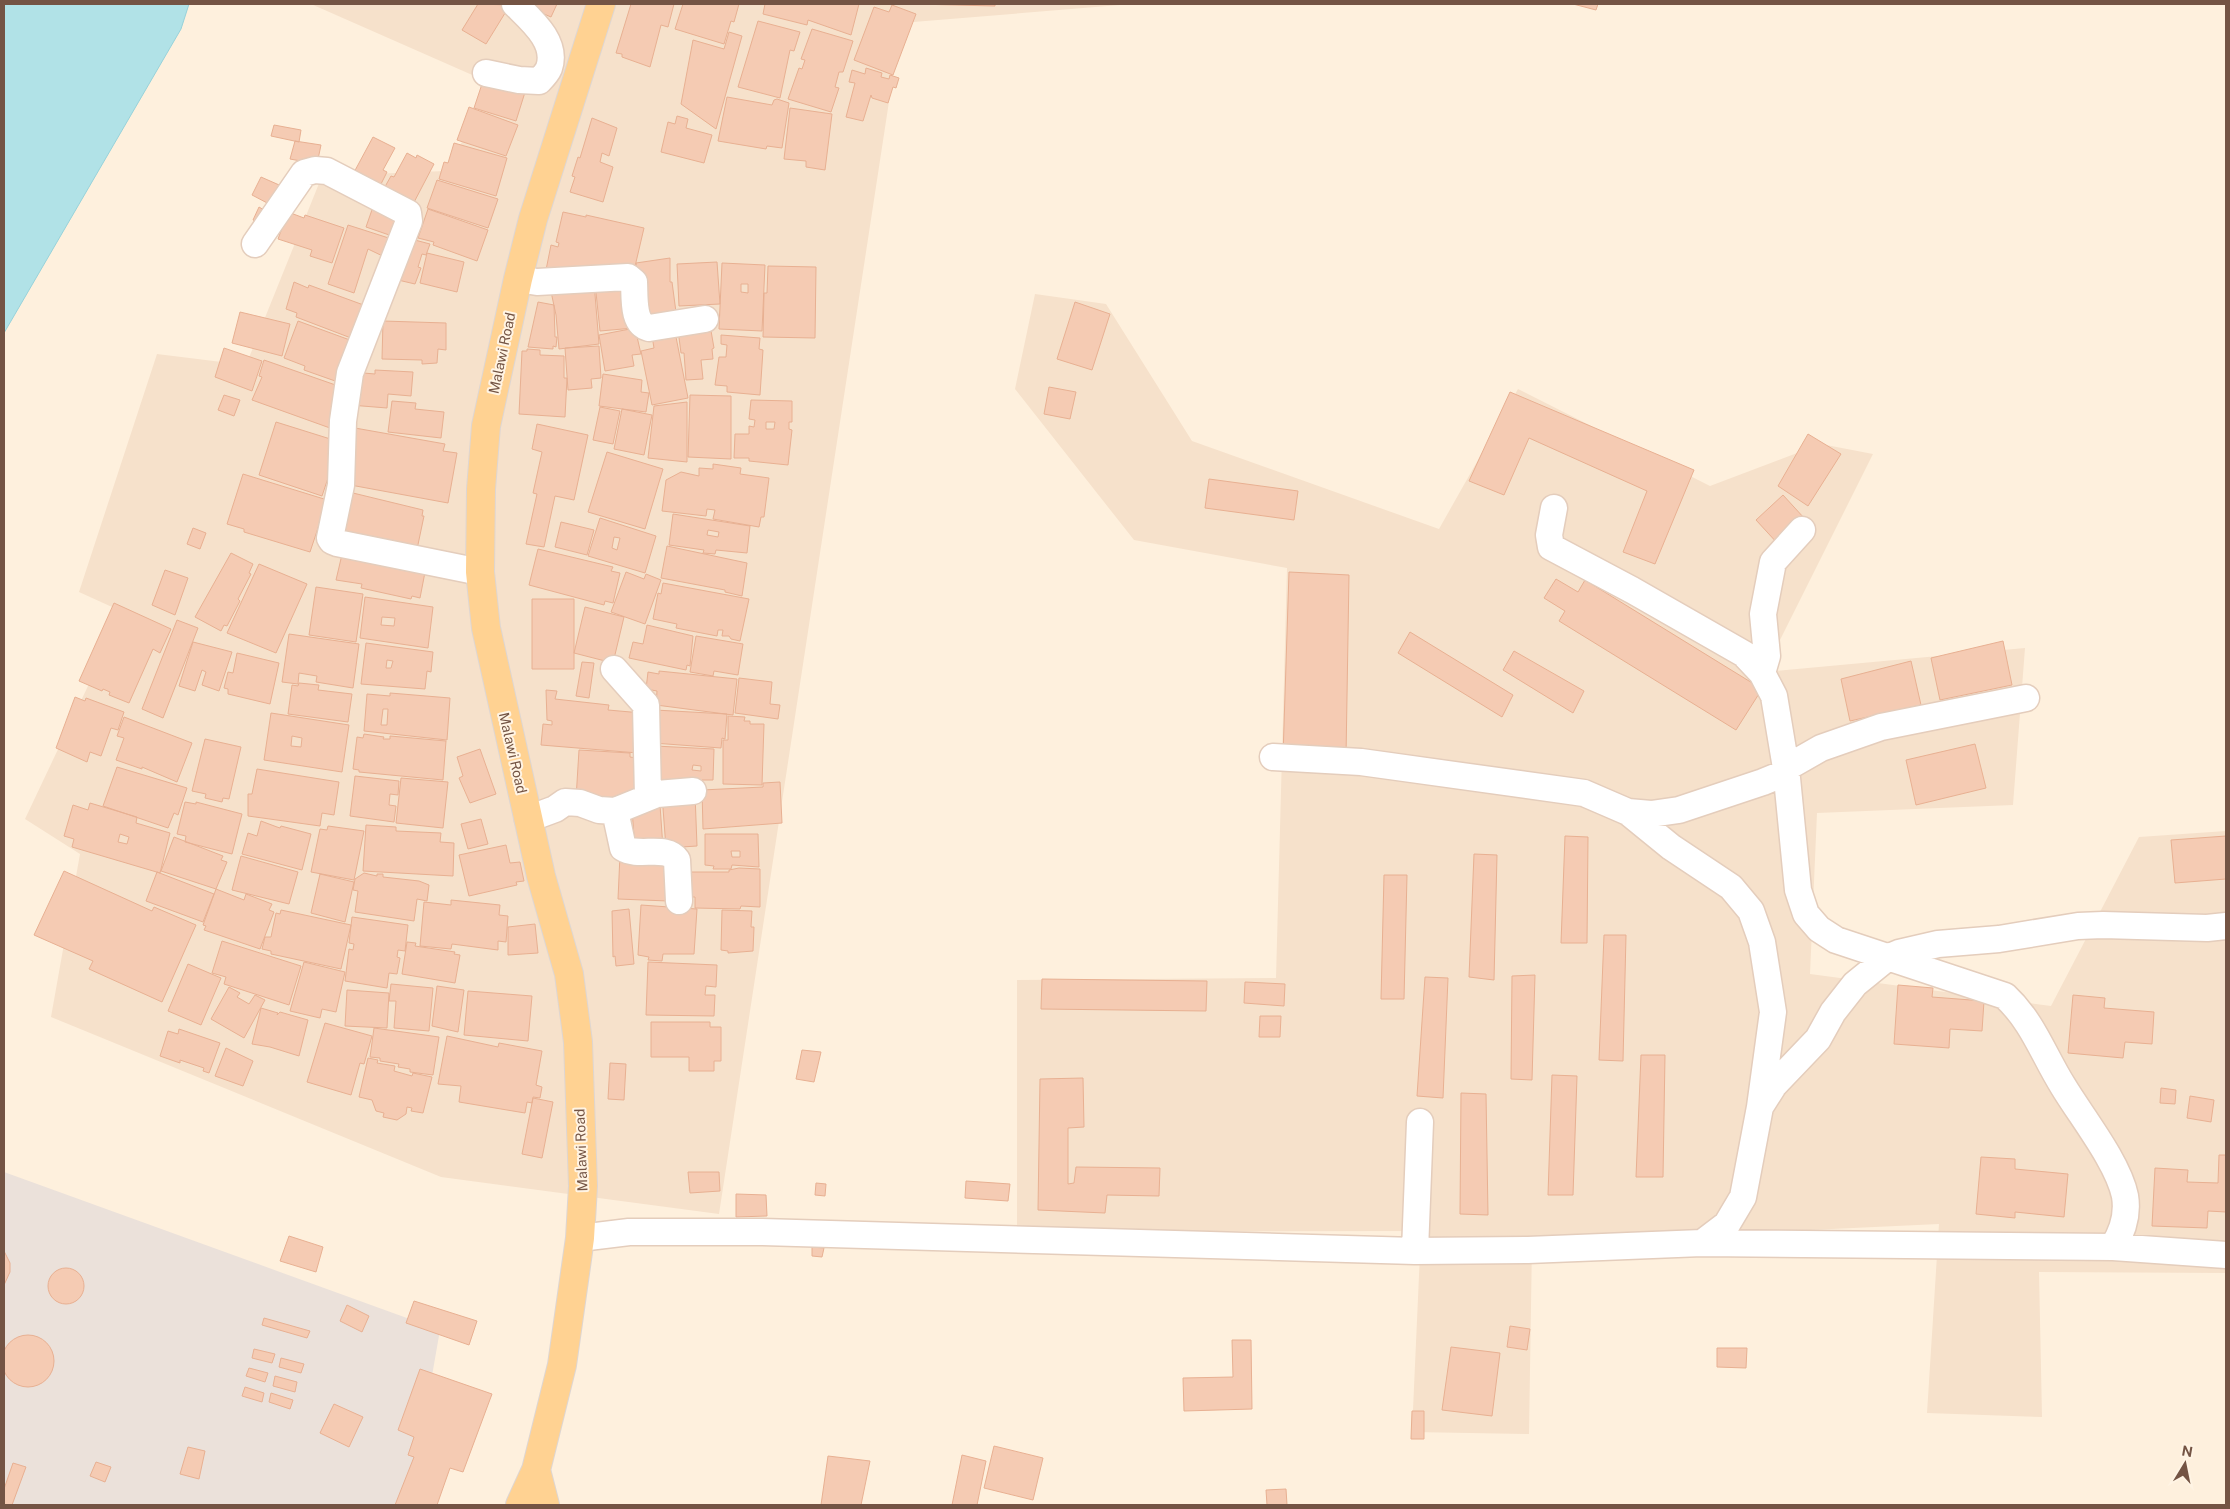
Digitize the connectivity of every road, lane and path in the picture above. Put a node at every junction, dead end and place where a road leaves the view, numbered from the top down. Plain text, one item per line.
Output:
1 (515, 4) edge
2 (601, 4) edge
3 (486, 73) dead end
4 (255, 244) dead end
5 (518, 279) junction
6 (705, 318) dead end
7 (1554, 508) dead end
8 (1802, 530) dead end
9 (480, 572) junction
10 (614, 669) dead end
11 (1762, 673) junction
12 (2026, 698) dead end
13 (1273, 757) dead end
14 (1786, 768) junction
15 (694, 791) dead end
16 (648, 797) junction
17 (615, 812) junction
18 (1628, 812) junction
19 (528, 819) junction
20 (678, 900) dead end
21 (2226, 926) edge
22 (1887, 958) junction
23 (1760, 1107) junction
24 (1420, 1122) dead end
25 (580, 1238) junction
26 (1702, 1243) junction
27 (2113, 1247) junction
28 (1416, 1252) junction
29 (2226, 1255) edge
30 (536, 1470) junction
31 (520, 1505) edge
32 (545, 1505) edge

1 - 3 street
2 - 5 main road, Malawi Road
4 - 9 street
5 - 6 street
5 - 9 main road, Malawi Road
7 - 11 street
8 - 11 street
9 - 19 main road, Malawi Road
10 - 16 street
11 - 14 street
12 - 14 street
13 - 18 street
14 - 18 street
14 - 22 street
15 - 16 street
16 - 17 street
17 - 19 street
17 - 20 street
18 - 23 street
19 - 25 main road, Malawi Road
21 - 22 street
22 - 23 street
22 - 27 street
23 - 26 street
24 - 28 street
25 - 28 street
25 - 30 main road, Malawi Road
26 - 27 street
26 - 28 street
27 - 29 street
30 - 31 main road, Malawi Road
30 - 32 main road

